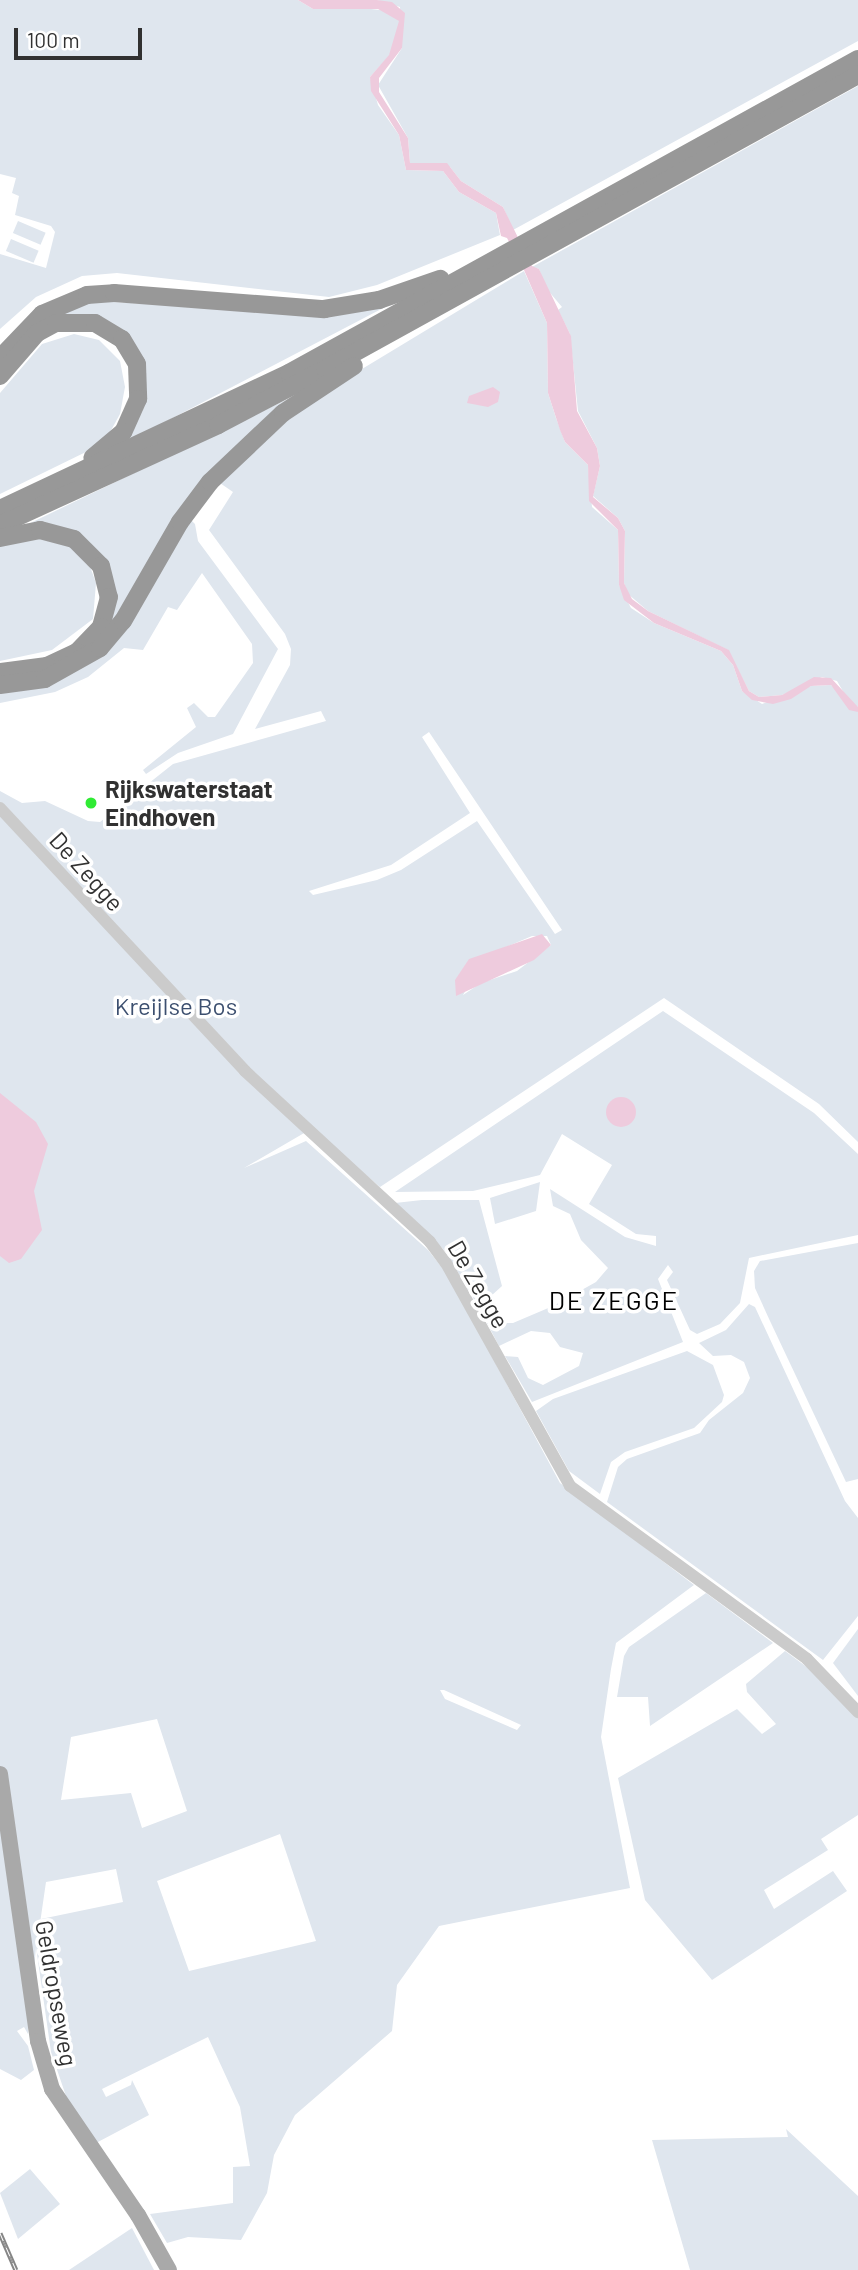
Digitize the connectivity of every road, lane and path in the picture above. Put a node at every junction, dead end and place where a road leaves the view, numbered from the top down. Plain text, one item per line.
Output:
1 (858, 59) edge
2 (858, 75) edge
3 (520, 254) junction
4 (431, 311) junction
5 (0, 358) edge
6 (0, 376) edge
7 (27, 498) junction
8 (0, 509) edge
9 (0, 524) edge
10 (0, 538) edge
11 (0, 671) edge
12 (0, 685) edge
13 (0, 807) edge
14 (858, 1712) edge
15 (0, 1774) edge
16 (169, 2270) edge

1 - 3 highway
2 - 3 highway
3 - 4 highway
3 - 5 highway
3 - 7 highway
4 - 9 highway
4 - 12 highway
6 - 7 highway
7 - 8 highway
10 - 11 highway
13 - 14 street, De Zegge
15 - 16 main road, Geldropseweg

